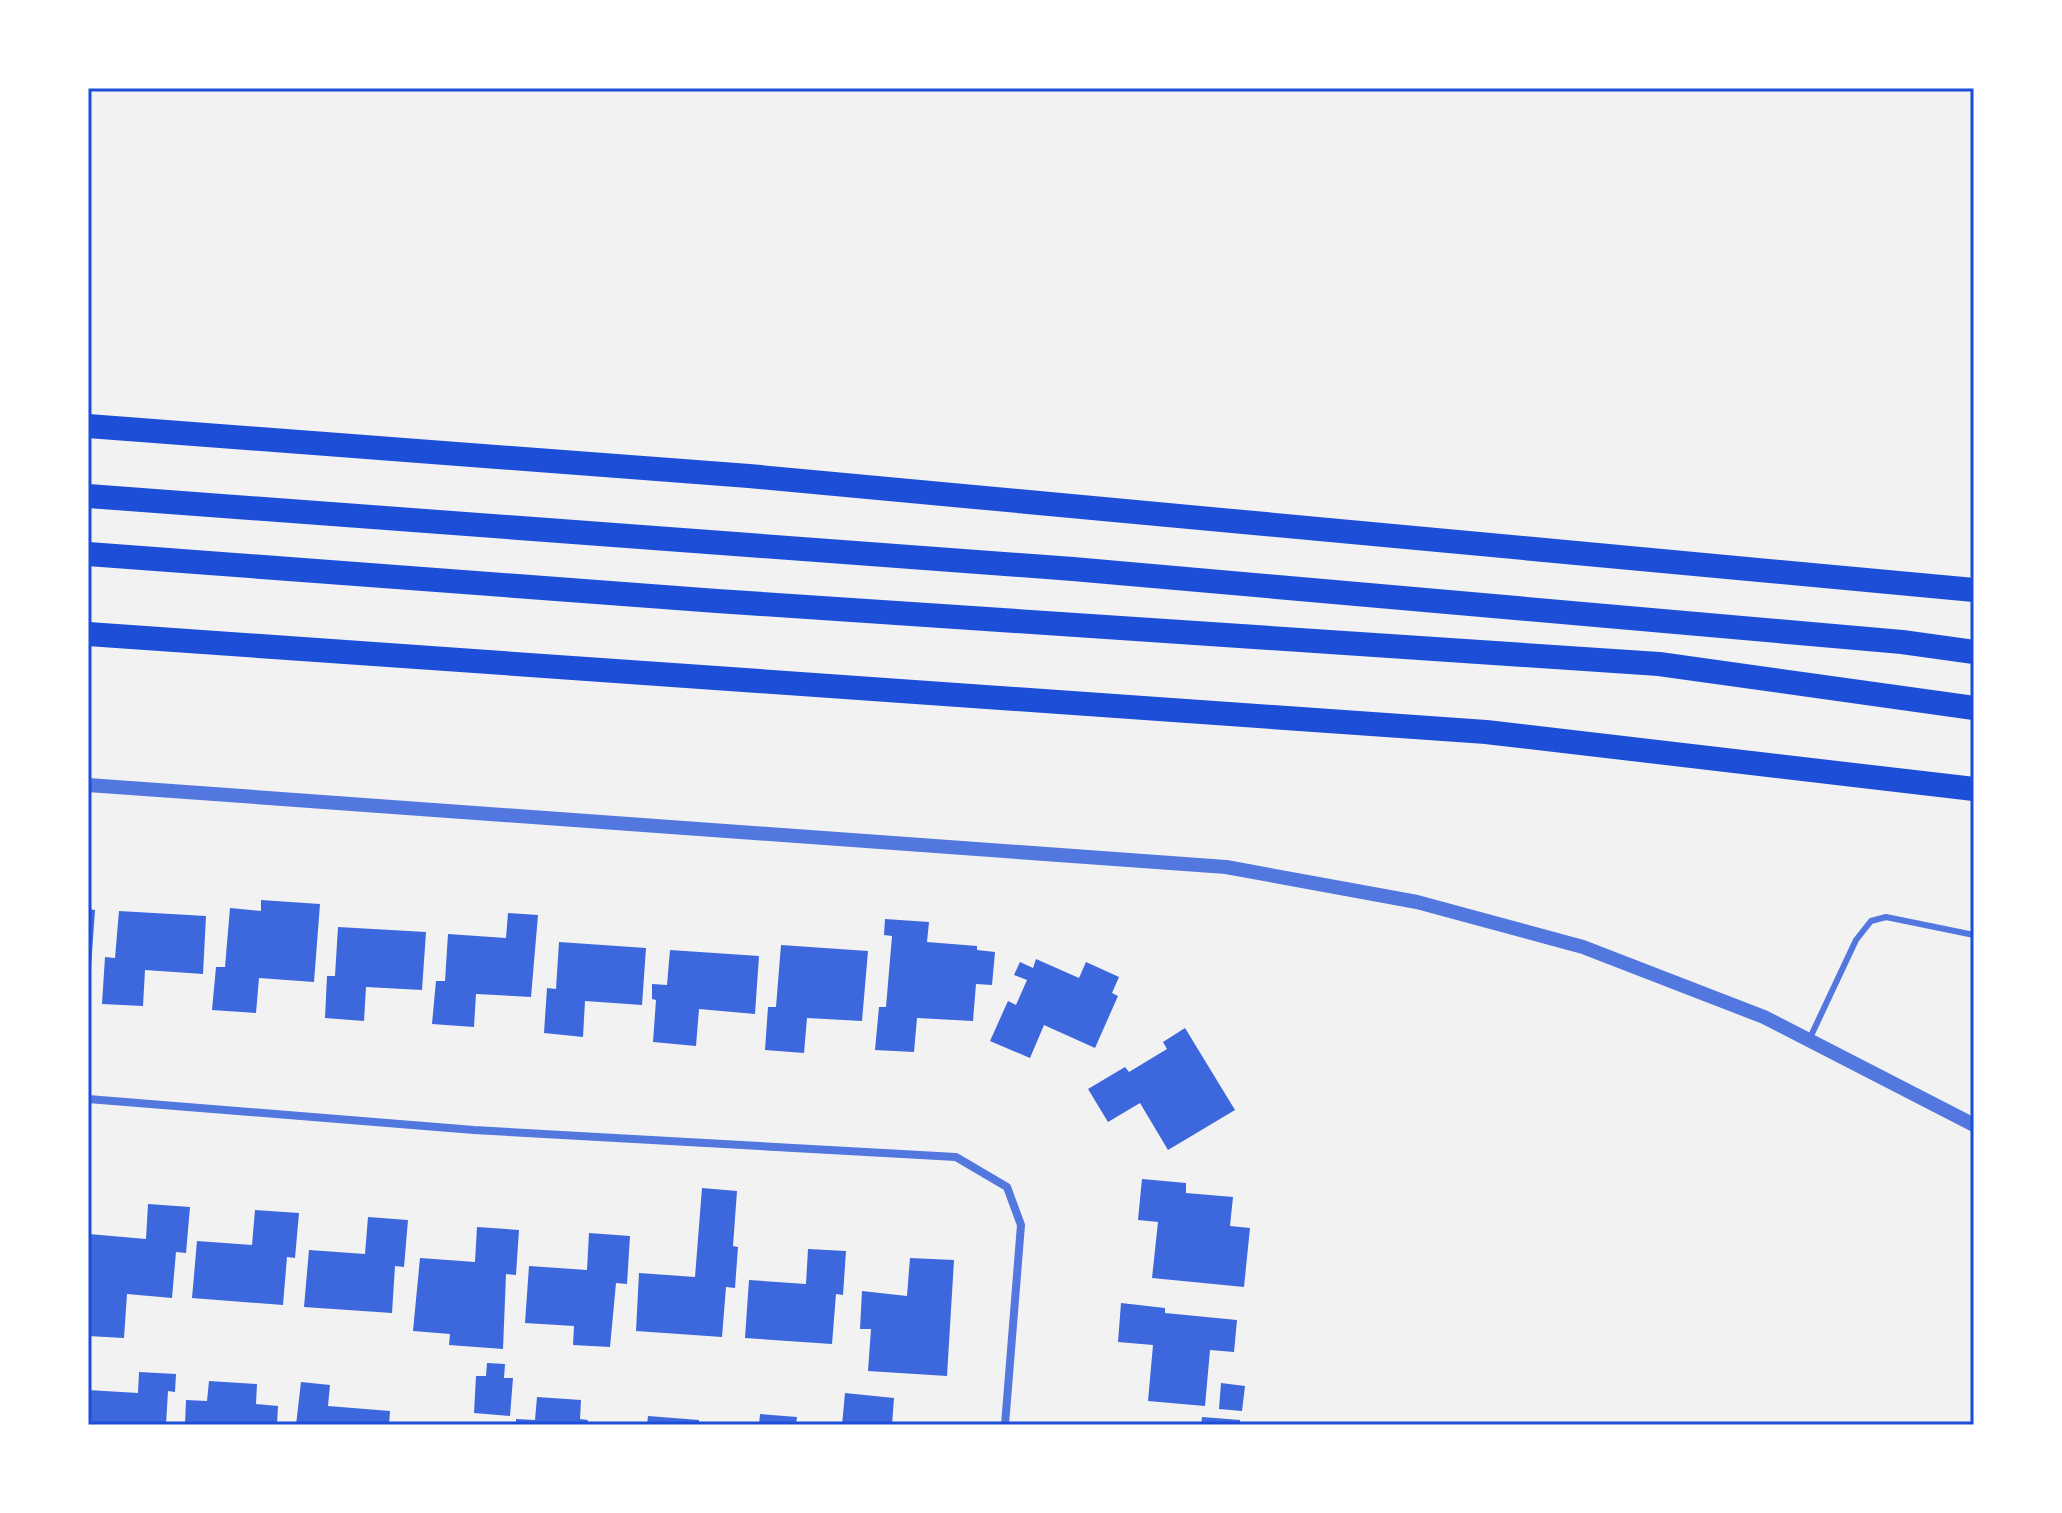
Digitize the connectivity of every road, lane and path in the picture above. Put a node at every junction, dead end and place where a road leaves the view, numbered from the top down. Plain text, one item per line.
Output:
1 (88, 426) edge
2 (88, 496) edge
3 (88, 554) edge
4 (1974, 590) edge
5 (88, 634) edge
6 (1974, 652) edge
7 (1974, 708) edge
8 (88, 785) edge
9 (1974, 789) edge
10 (1974, 935) edge
11 (1809, 1040) junction
12 (88, 1099) edge
13 (1974, 1125) edge
14 (1005, 1425) edge

1 - 4 highway
2 - 6 highway
3 - 7 highway
5 - 9 highway
8 - 11 street
10 - 11 lane
11 - 13 street
12 - 14 street

